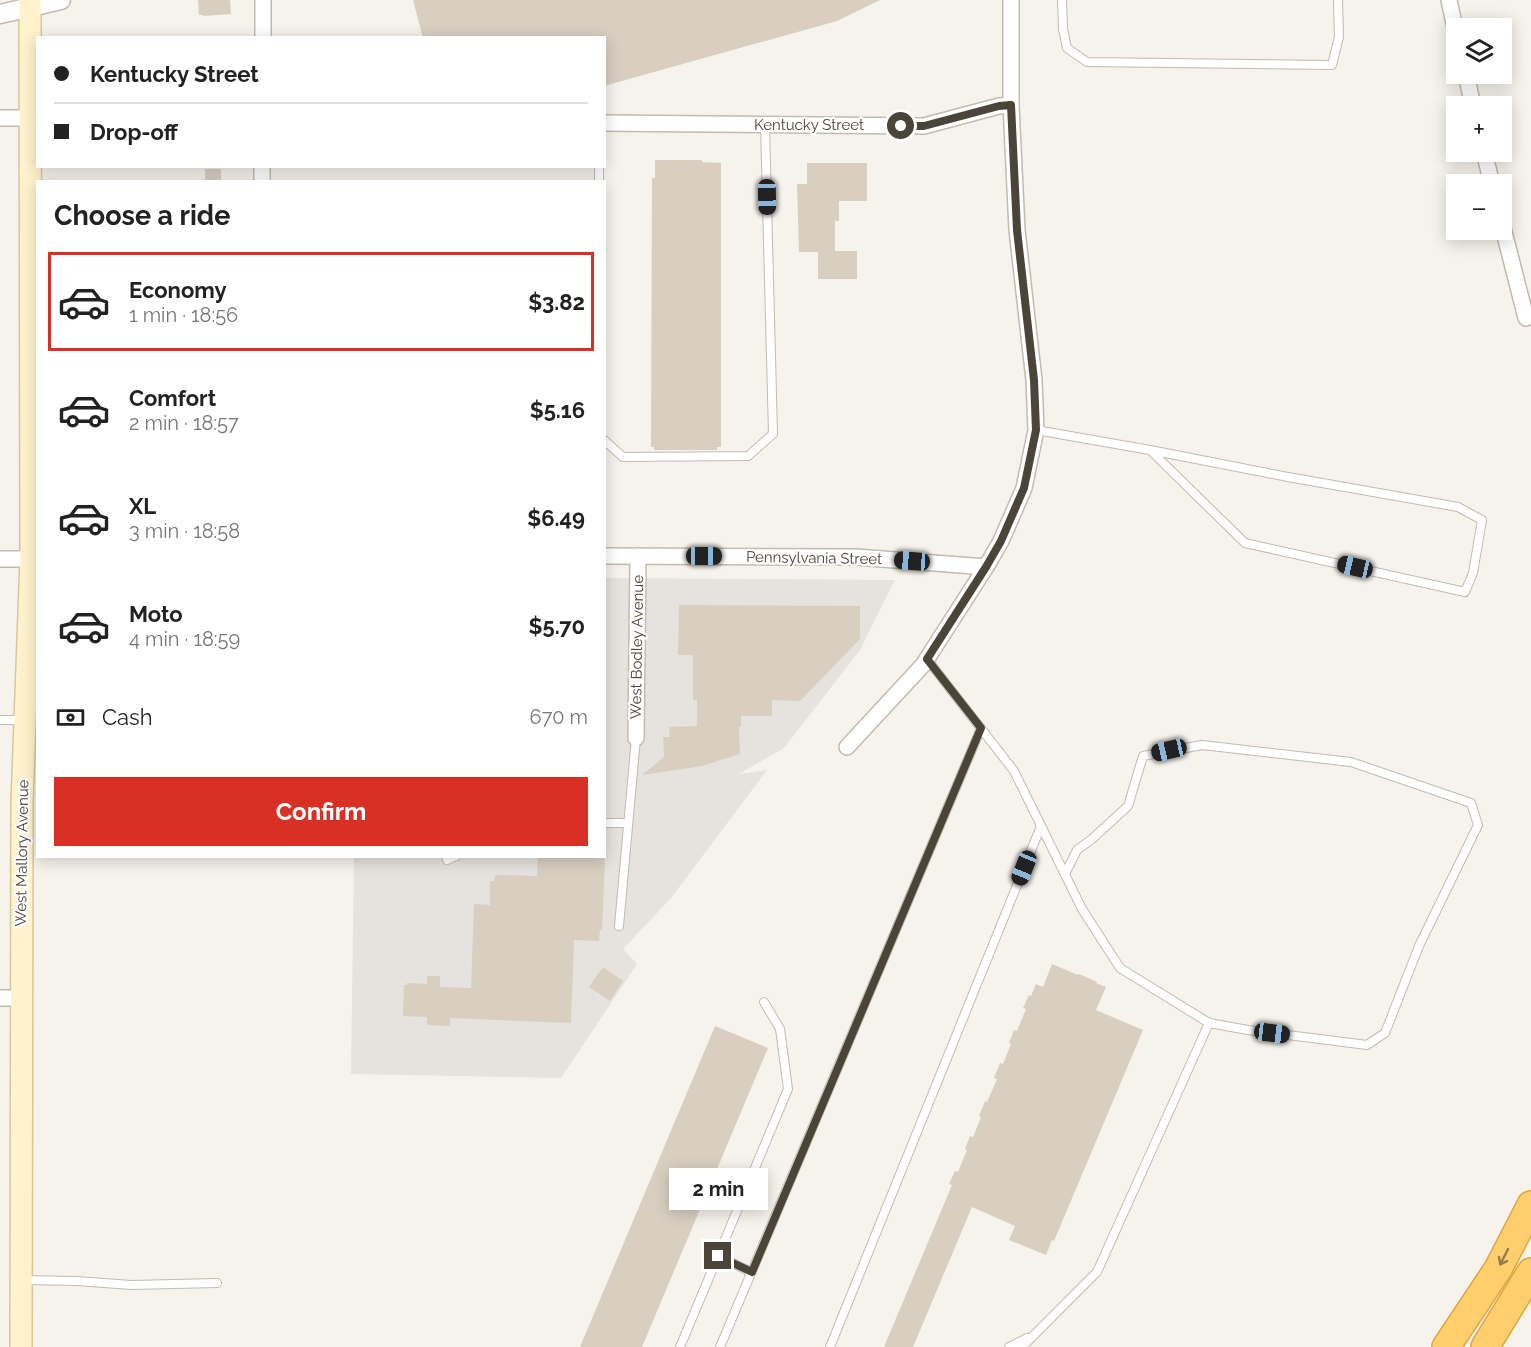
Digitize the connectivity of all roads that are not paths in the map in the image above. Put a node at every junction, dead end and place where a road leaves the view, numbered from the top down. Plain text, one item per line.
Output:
1 (61, 0) edge
2 (263, 0) edge
3 (1011, 0) edge
4 (1062, 0) edge
5 (1338, 0) edge
6 (1449, 0) edge
7 (30, 4) edge
8 (0, 14) edge
9 (1453, 18) edge
10 (263, 36) edge
11 (1011, 105) junction
12 (0, 118) edge
13 (34, 118) edge
14 (606, 123) edge
15 (765, 125) junction
16 (1506, 240) edge
17 (1526, 318) dead end
18 (1036, 430) junction
19 (606, 442) edge
20 (1150, 450) junction
21 (606, 556) edge
22 (638, 556) junction
23 (0, 560) edge
24 (34, 560) edge
25 (986, 567) junction
26 (927, 659) junction
27 (0, 720) edge
28 (25, 720) junction
29 (981, 728) junction
30 (636, 738) joint
31 (847, 747) dead end
32 (606, 823) edge
33 (628, 823) junction
34 (1041, 826) junction
35 (452, 858) edge
36 (447, 860) dead end
37 (1065, 874) junction
38 (619, 926) dead end
39 (10, 998) edge
40 (764, 1002) dead end
41 (1209, 1023) junction
42 (1531, 1205) edge
43 (718, 1256) junction
44 (752, 1272) junction
45 (1531, 1272) edge
46 (21, 1280) junction
47 (217, 1283) dead end
48 (1034, 1335) junction
49 (21, 1347) edge
50 (680, 1347) edge
51 (720, 1347) edge
52 (830, 1347) edge
53 (1008, 1347) edge
54 (1022, 1347) edge
55 (1446, 1347) edge
56 (1485, 1347) edge

1 - 7 street
2 - 10 street
3 - 11 street
4 - 5 lane
6 - 9 street
7 - 8 street
7 - 13 main road, West Mallory Avenue
11 - 15 street, Kentucky Street
11 - 18 street
12 - 13 street
13 - 24 main road, West Mallory Avenue
14 - 15 street, Kentucky Street
15 - 19 lane
16 - 17 street
18 - 20 lane
18 - 25 street
20 - 20 lane
21 - 22 street, Pennsylvania Street
22 - 25 street, Pennsylvania Street
22 - 30 street, West Bodley Avenue
23 - 24 street
24 - 28 main road, West Mallory Avenue
25 - 26 street
26 - 29 lane
26 - 31 street
27 - 28 lane
28 - 39 main road, West Mallory Avenue
29 - 34 lane
29 - 44 lane
30 - 33 lane
32 - 33 lane
33 - 38 lane
34 - 37 lane
34 - 52 lane
35 - 36 lane
37 - 41 lane
37 - 41 lane
39 - 46 main road, West Mallory Avenue
40 - 43 lane
41 - 48 lane
42 -> 55 highway
43 - 44 lane
43 - 50 lane
44 - 51 lane
45 - 56 highway
46 - 47 lane
46 - 49 main road, West Mallory Avenue
48 - 53 lane
48 - 54 lane

